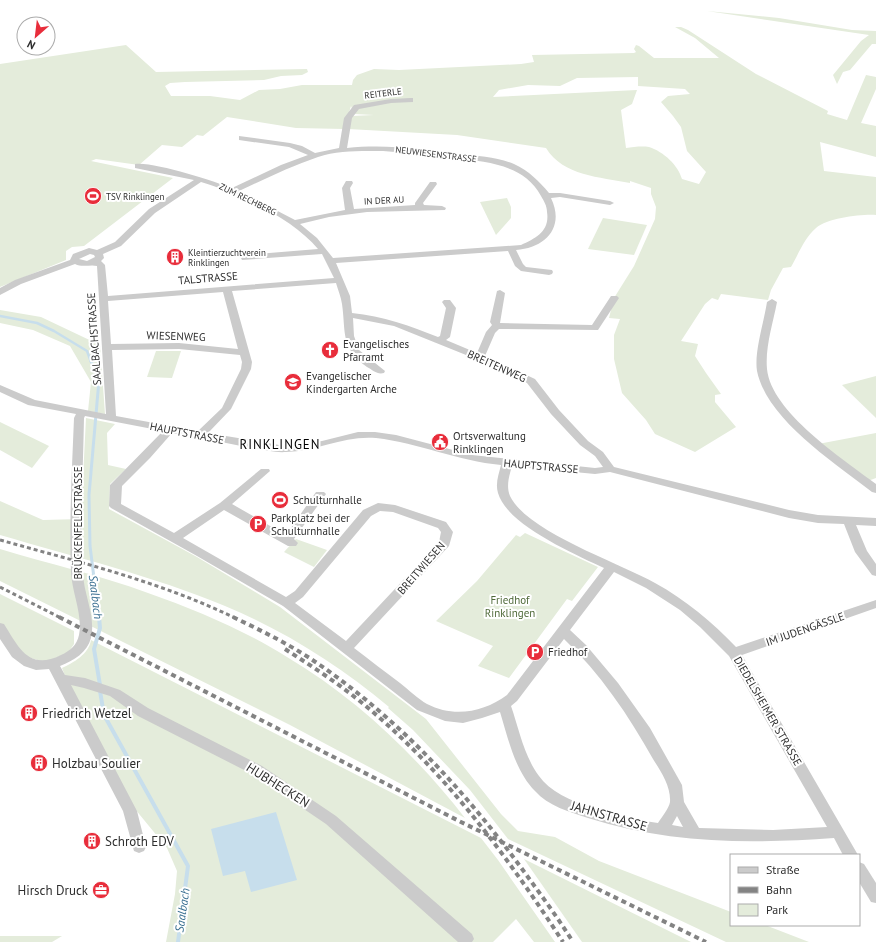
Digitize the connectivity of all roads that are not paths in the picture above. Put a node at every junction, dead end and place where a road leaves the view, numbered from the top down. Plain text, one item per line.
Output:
1 (410, 100) dead end
2 (242, 138) dead end
3 (343, 150) junction
4 (314, 156) junction
5 (138, 166) dead end
6 (201, 179) junction
7 (349, 183) dead end
8 (433, 184) dead end
9 (234, 190) junction
10 (545, 196) junction
11 (610, 203) dead end
12 (420, 208) junction
13 (442, 208) dead end
14 (350, 212) junction
15 (294, 223) junction
16 (511, 248) junction
17 (324, 251) junction
18 (97, 258) junction
19 (245, 258) dead end
20 (330, 261) junction
21 (549, 272) dead end
22 (339, 280) junction
23 (226, 288) junction
24 (0, 292) edge
25 (500, 293) dead end
26 (614, 298) dead end
27 (103, 299) junction
28 (447, 302) dead end
29 (772, 302) dead end
30 (349, 315) junction
31 (497, 326) junction
32 (439, 341) junction
33 (107, 347) junction
34 (243, 352) junction
35 (479, 356) junction
36 (380, 371) dead end
37 (0, 388) edge
38 (85, 413) junction
39 (109, 418) junction
40 (169, 430) junction
41 (200, 435) junction
42 (507, 464) junction
43 (610, 469) junction
44 (265, 471) dead end
45 (876, 490) edge
46 (320, 494) dead end
47 (224, 505) junction
48 (849, 522) junction
49 (876, 522) edge
50 (174, 539) junction
51 (612, 566) junction
52 (876, 572) edge
53 (287, 603) junction
54 (876, 604) edge
55 (0, 627) edge
56 (563, 632) junction
57 (347, 648) junction
58 (734, 653) junction
59 (53, 664) junction
60 (60, 679) junction
61 (504, 704) junction
62 (677, 803) junction
63 (662, 830) junction
64 (838, 832) junction
65 (695, 834) junction
66 (139, 847) dead end
67 (850, 854) edge
68 (860, 870) edge
69 (876, 897) edge
70 (466, 939) dead end

1 - 3 street, REITERLE
2 - 4 street
3 - 4 street, NEUWIESENSTRASSE
3 - 10 street, NEUWIESENSTRASSE
4 - 9 street, NEUWIESENSTRASSE
5 - 6 street, ZUM RECHBERG
6 - 9 street, ZUM RECHBERG
6 - 18 street
7 - 14 street, IN DER AU
8 - 12 street, IN DER AU
9 - 15 street, ZUM RECHBERG
10 - 11 street
10 - 16 street, NEUWIESENSTRASSE
12 - 13 street, IN DER AU
12 - 14 street, IN DER AU
14 - 15 street, IN DER AU
15 - 17 street, ZUM RECHBERG
16 - 20 street, NEUWIESENSTRASSE
16 - 21 street
17 - 19 street
17 - 20 street, ZUM RECHBERG
18 - 24 street
18 - 27 street, SAALBACHSTRASSE
20 - 22 street, ZUM RECHBERG
22 - 23 street, TALSTRASSE
22 - 30 street, ZUM RECHBERG
23 - 27 street, TALSTRASSE
23 - 34 street
25 - 31 street
26 - 31 street
27 - 33 street, SAALBACHSTRASSE
28 - 32 street
29 - 45 street
30 - 32 street, BREITENWEG
30 - 36 street, ZUM RECHBERG
31 - 35 street
32 - 35 street, BREITENWEG
33 - 34 street, WIESENWEG
33 - 39 street, SAALBACHSTRASSE
34 - 41 street
35 - 43 street, BREITENWEG
37 - 38 street, HAUPTSTRASSE
38 - 39 street, HAUPTSTRASSE
38 - 59 street, BRÜCKENFELDSTRASSE
39 - 40 street, HAUPTSTRASSE
40 - 41 street, HAUPTSTRASSE
40 - 50 street
41 - 42 street, HAUPTSTRASSE
42 - 43 street, HAUPTSTRASSE
42 - 51 street, DIEDELSHEIMER STRASSE
43 - 48 street, HAUPTSTRASSE
44 - 47 street
46 - 47 street
47 - 50 street
48 - 49 street, HAUPTSTRASSE
48 - 52 street
50 - 53 street
51 - 56 street
51 - 58 street, DIEDELSHEIMER STRASSE
53 - 57 street
53 - 57 street, BREITWIESEN
54 - 58 street, IM JUDENGÄSSLE
55 - 59 street, BRÜCKENFELDSTRASSE
56 - 61 street
56 - 62 street
57 - 61 street
58 - 64 street, DIEDELSHEIMER STRASSE
59 - 60 street
60 - 66 street
60 - 70 street, HUBHECKEN
61 - 63 street, JAHNSTRASSE
62 - 63 street, JAHNSTRASSE
62 - 65 street
63 - 65 street, JAHNSTRASSE
64 - 65 street, JAHNSTRASSE
64 - 67 street, DIEDELSHEIMER STRASSE
68 - 69 street

